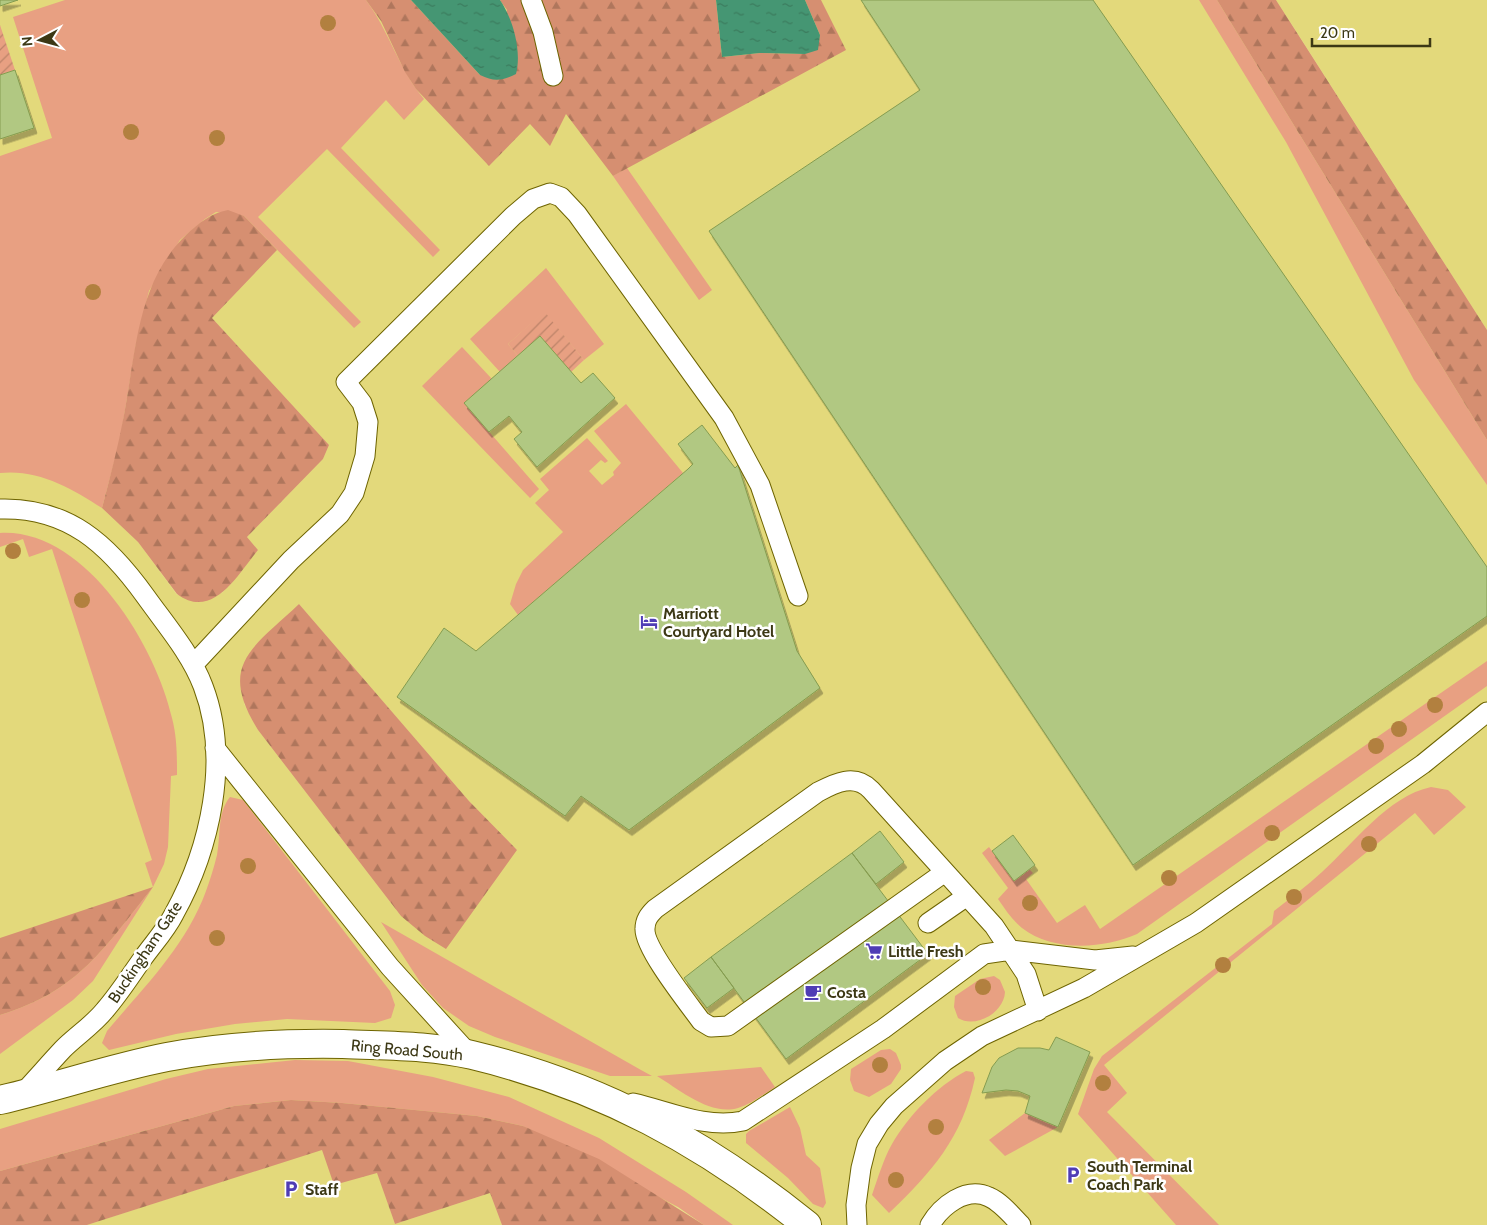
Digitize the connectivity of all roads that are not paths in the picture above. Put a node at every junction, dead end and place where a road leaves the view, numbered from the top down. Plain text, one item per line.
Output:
1 (531, 0) edge
2 (553, 76) dead end
3 (0, 509) edge
4 (798, 596) dead end
5 (193, 665) junction
6 (1487, 712) edge
7 (215, 748) junction
8 (945, 872) junction
9 (967, 896) junction
10 (928, 923) dead end
11 (1011, 950) junction
12 (1142, 955) junction
13 (1038, 1010) junction
14 (470, 1055) junction
15 (564, 1083) junction
16 (11, 1097) edge
17 (807, 1225) edge
18 (857, 1225) edge
19 (930, 1225) edge
20 (1022, 1225) edge

1 - 2 lane
3 - 5 lane, Buckingham Gate
4 - 5 lane
5 - 7 lane, Buckingham Gate
6 - 12 lane
7 - 14 lane
7 - 16 lane, Buckingham Gate
8 - 8 lane
8 - 9 lane
9 - 10 lane
9 - 11 lane
11 - 12 lane
11 - 13 lane
11 - 15 lane
12 - 13 lane
13 - 18 lane
14 - 15 street, Ring Road South
14 - 16 street, Ring Road South
15 - 17 street, Ring Road South
19 - 20 lane

